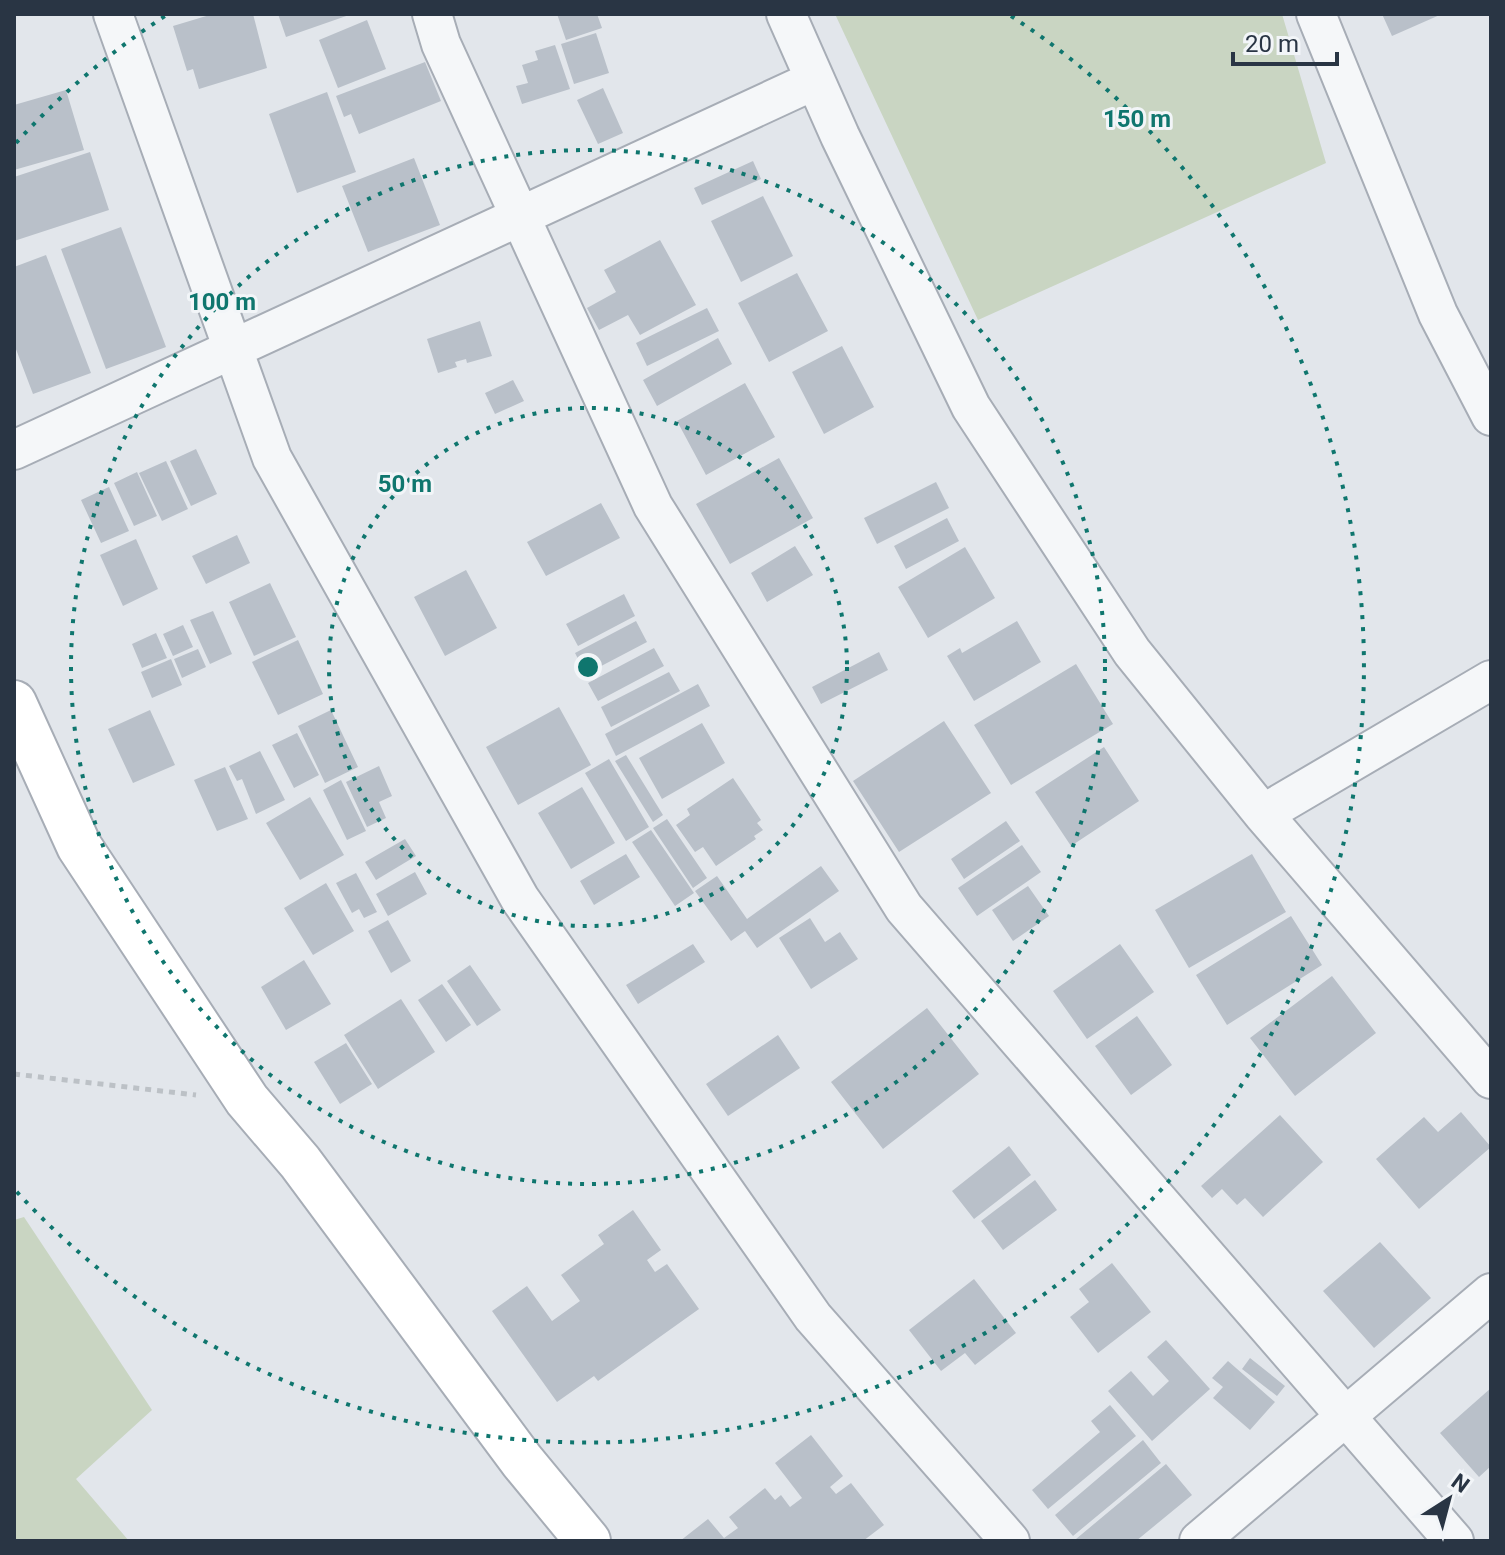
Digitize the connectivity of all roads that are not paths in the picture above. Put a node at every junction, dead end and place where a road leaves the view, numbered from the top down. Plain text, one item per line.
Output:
1 (113, 14) edge
2 (432, 14) edge
3 (786, 14) edge
4 (1316, 14) edge
5 (815, 80) junction
6 (520, 216) junction
7 (232, 349) junction
8 (1491, 416) edge
9 (14, 450) edge
10 (1491, 680) edge
11 (14, 703) edge
12 (1263, 814) junction
13 (1491, 1079) edge
14 (1491, 1293) edge
15 (1346, 1416) junction
16 (588, 1541) edge
17 (1010, 1541) edge
18 (1199, 1541) edge
19 (1454, 1541) edge

1 - 7 street
2 - 6 street
3 - 5 street
4 - 8 street
5 - 6 street
5 - 12 street
6 - 7 street
6 - 15 street
7 - 9 street
7 - 17 street
10 - 12 street
11 - 16 street
12 - 13 street
14 - 15 street
15 - 18 street
15 - 19 street

